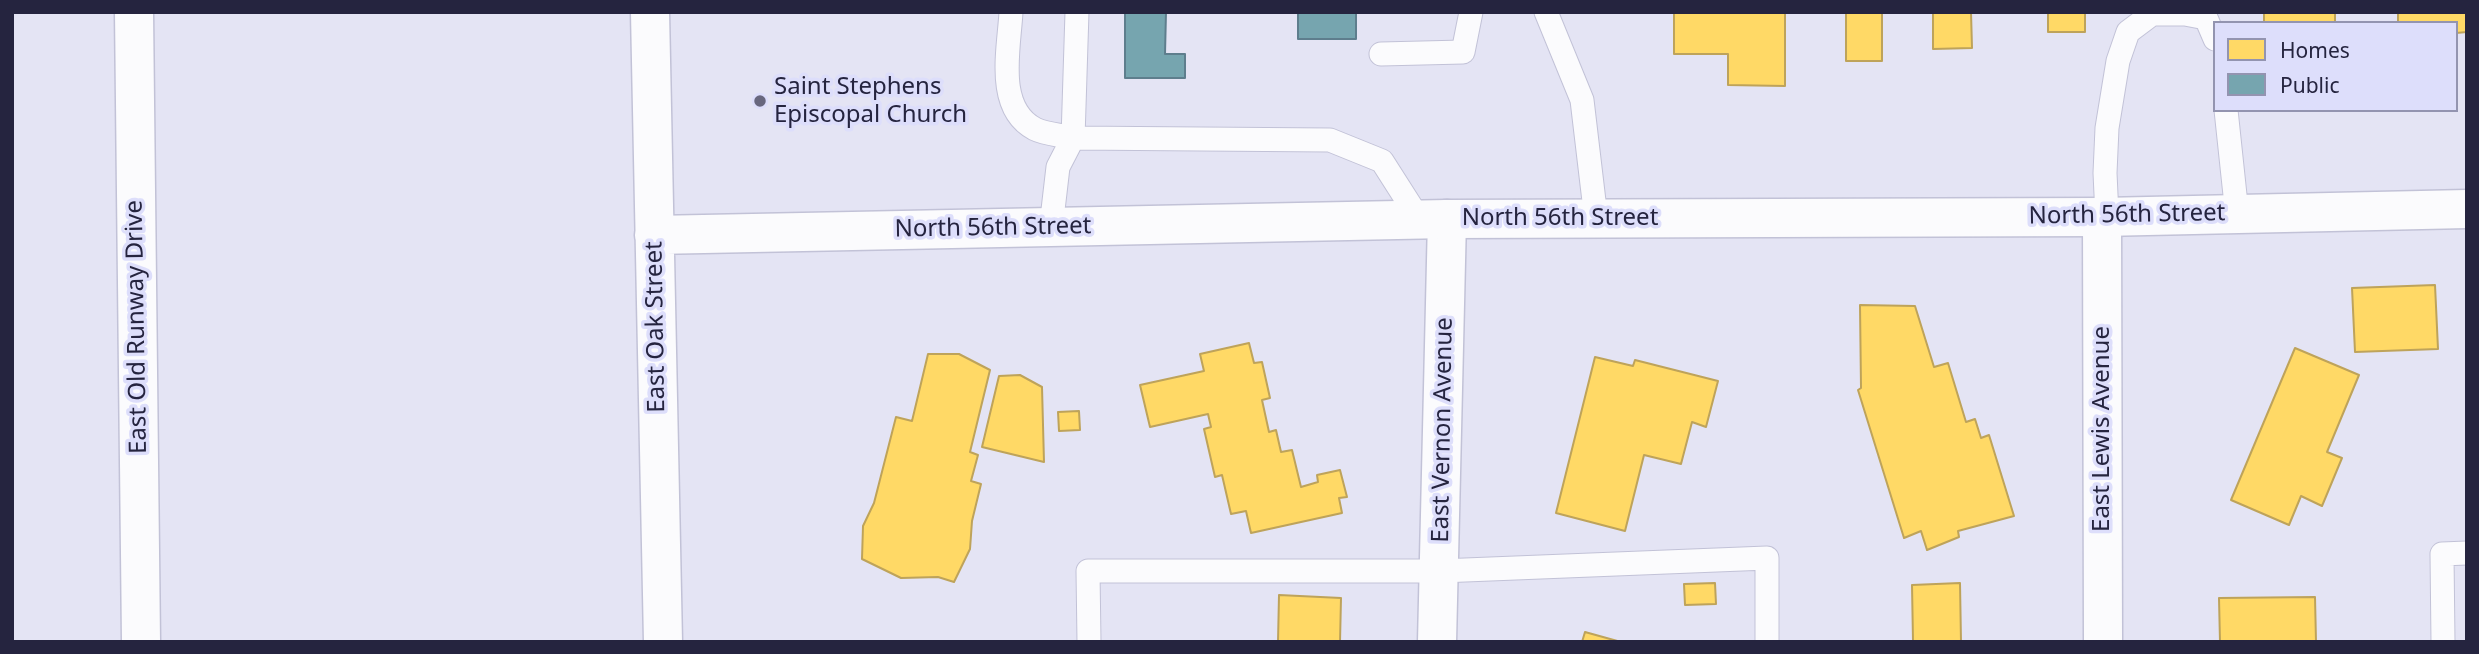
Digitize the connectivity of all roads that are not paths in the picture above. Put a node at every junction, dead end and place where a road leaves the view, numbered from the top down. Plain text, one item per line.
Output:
1 (134, 12) edge
2 (650, 12) edge
3 (1011, 12) edge
4 (1077, 12) edge
5 (1471, 12) edge
6 (1546, 12) edge
7 (2213, 34) edge
8 (1381, 54) dead end
9 (2226, 112) edge
10 (1073, 138) junction
11 (2467, 209) edge
12 (2237, 214) junction
13 (2105, 216) junction
14 (1596, 218) junction
15 (1433, 219) junction
16 (1051, 227) junction
17 (653, 235) junction
18 (2467, 553) edge
19 (1440, 571) junction
20 (141, 642) edge
21 (663, 642) edge
22 (1090, 642) edge
23 (1437, 642) edge
24 (1767, 642) edge
25 (2103, 642) edge
26 (2443, 642) edge

1 - 20 street, East Old Runway Drive
2 - 17 street, East Oak Street
3 - 10 lane
4 - 10 lane
5 - 8 lane
6 - 14 lane
7 - 13 lane
9 - 12 lane
10 - 15 lane
10 - 16 lane
11 - 12 street, North 56th Street
12 - 13 street, North 56th Street
13 - 14 street, North 56th Street
13 - 25 street, East Lewis Avenue
14 - 15 street, North 56th Street
15 - 16 street, North 56th Street
15 - 19 street, East Vernon Avenue
16 - 17 street, North 56th Street
17 - 21 street, East Oak Street
18 - 26 lane
19 - 22 lane
19 - 23 street, East Vernon Avenue
19 - 24 lane

